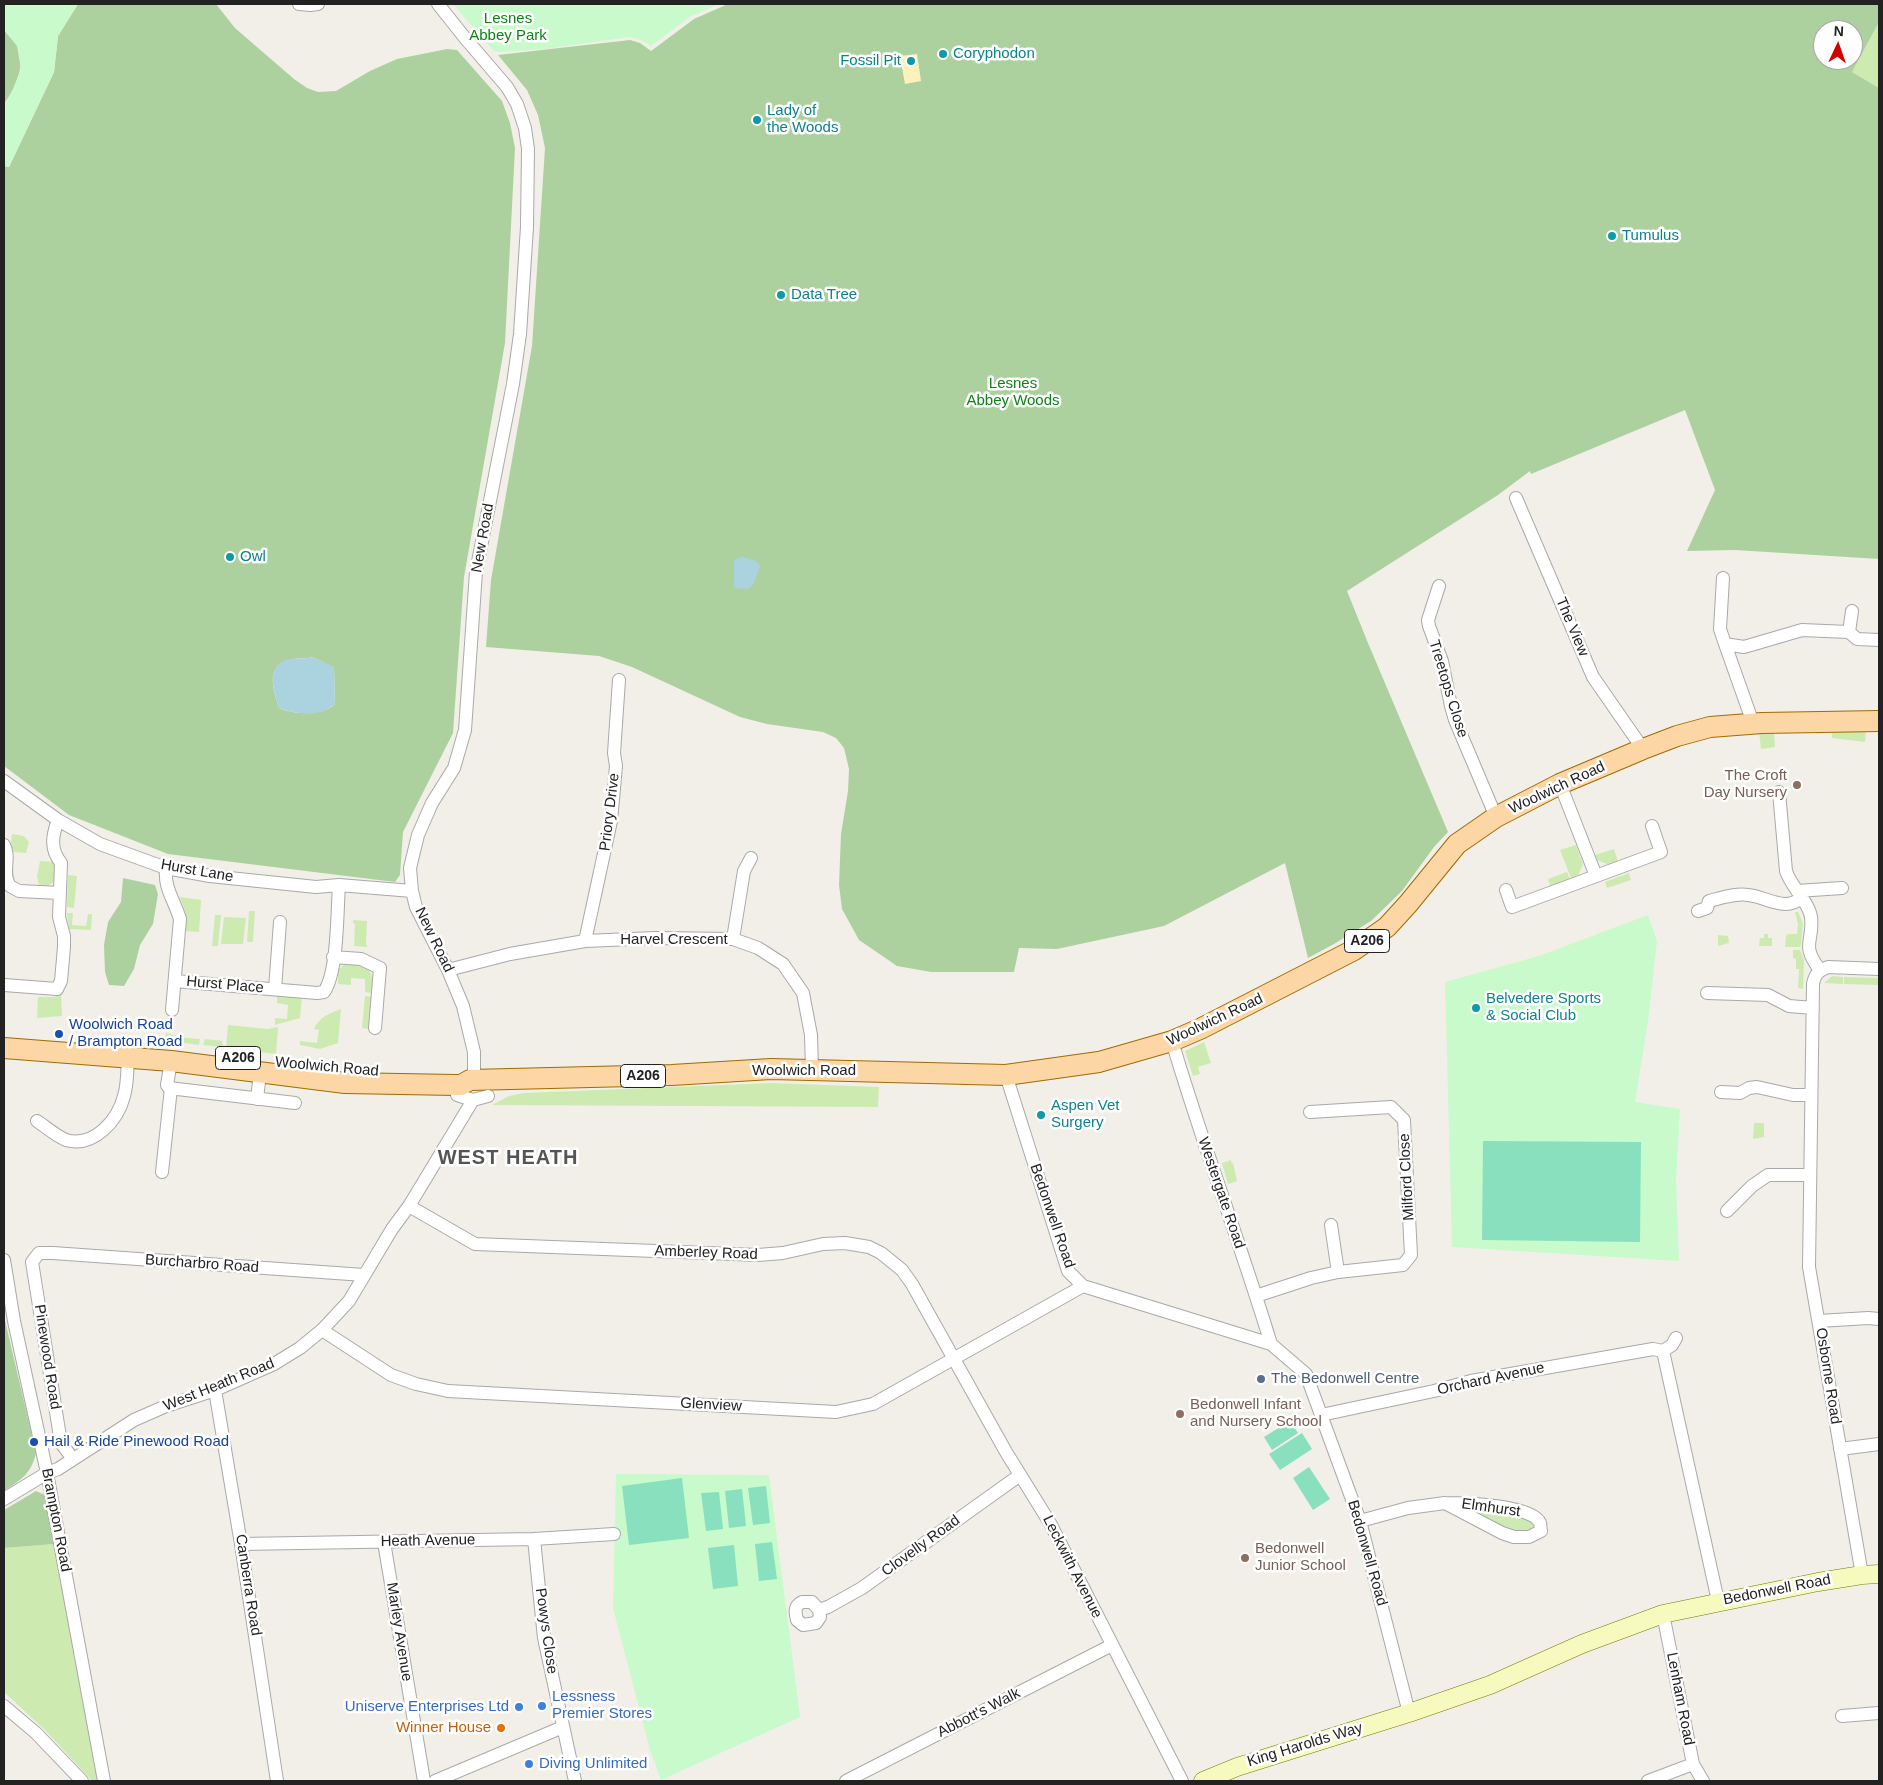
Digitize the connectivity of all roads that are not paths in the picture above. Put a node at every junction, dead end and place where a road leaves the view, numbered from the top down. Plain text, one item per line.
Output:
1 (299, 4) edge
2 (318, 4) edge
3 (438, 4) edge
4 (1516, 498) dead end
5 (1723, 578) dead end
6 (1439, 586) dead end
7 (1852, 611) dead end
8 (1849, 632) junction
9 (1879, 640) edge
10 (1725, 644) junction
11 (619, 680) dead end
12 (1879, 721) edge
13 (1753, 723) junction
14 (1643, 749) junction
15 (4, 781) edge
16 (1560, 784) junction
17 (1779, 792) dead end
18 (1496, 817) junction
19 (58, 820) junction
20 (1652, 826) dead end
21 (4, 845) edge
22 (751, 858) dead end
23 (166, 868) junction
24 (1596, 876) junction
25 (339, 886) junction
26 (1842, 888) dead end
27 (1506, 890) dead end
28 (412, 891) junction
29 (60, 893) junction
30 (1799, 895) junction
31 (1698, 911) dead end
32 (280, 922) dead end
33 (733, 939) junction
34 (585, 941) junction
35 (333, 957) junction
36 (1879, 969) edge
37 (448, 970) junction
38 (1820, 970) junction
39 (175, 981) junction
40 (4, 985) edge
41 (274, 989) junction
42 (1707, 993) dead end
43 (1813, 1008) junction
44 (172, 1010) dead end
45 (375, 1028) dead end
46 (4, 1039) edge
47 (1172, 1041) junction
48 (4, 1048) edge
49 (128, 1058) junction
50 (171, 1061) junction
51 (812, 1070) junction
52 (260, 1073) junction
53 (1006, 1075) junction
54 (472, 1080) junction
55 (178, 1089) junction
56 (1721, 1092) dead end
57 (1811, 1095) junction
58 (457, 1096) dead end
59 (488, 1096) dead end
60 (257, 1099) junction
61 (473, 1100) junction
62 (296, 1103) dead end
63 (1310, 1112) dead end
64 (37, 1121) dead end
65 (162, 1172) dead end
66 (1809, 1175) junction
67 (409, 1206) junction
68 (1727, 1211) dead end
69 (1331, 1225) dead end
70 (40, 1254) joint
71 (4, 1260) edge
72 (1338, 1272) junction
73 (364, 1275) junction
74 (1083, 1286) junction
75 (1256, 1296) junction
76 (1879, 1319) edge
77 (1819, 1321) junction
78 (322, 1330) junction
79 (1676, 1338) dead end
80 (1271, 1344) junction
81 (1662, 1351) junction
82 (954, 1359) junction
83 (215, 1390) junction
84 (1321, 1415) junction
85 (1879, 1444) edge
86 (1840, 1449) junction
87 (73, 1458) junction
88 (47, 1473) junction
89 (1020, 1475) junction
90 (4, 1499) edge
91 (1445, 1503) junction
92 (1360, 1521) junction
93 (614, 1534) dead end
94 (534, 1539) junction
95 (384, 1542) junction
96 (241, 1544) junction
97 (1871, 1574) edge
98 (1718, 1602) junction
99 (819, 1610) dead end
100 (1663, 1614) junction
101 (1112, 1645) junction
102 (4, 1706) edge
103 (1409, 1713) junction
104 (1879, 1713) edge
105 (1842, 1716) dead end
106 (563, 1727) junction
107 (1693, 1764) junction
108 (82, 1781) edge
109 (104, 1781) edge
110 (276, 1781) edge
111 (424, 1781) edge
112 (435, 1781) edge
113 (575, 1781) edge
114 (846, 1781) edge
115 (1182, 1781) edge
116 (1203, 1781) edge
117 (1648, 1781) edge
118 (1703, 1781) edge

1 - 2 street
3 - 28 street, New Road
4 - 14 street, The View
5 - 10 street
6 - 18 street, Treetops Close
7 - 8 street
8 - 9 street
8 - 10 street
10 - 13 street
11 - 34 street, Priory Drive
12 - 13 main road, Woolwich Road / A206
13 - 14 main road, Woolwich Road / A206
14 - 16 main road, Woolwich Road / A206
15 - 19 street, Hurst Lane
16 - 18 main road, Woolwich Road / A206
16 - 24 street
17 - 30 street
18 - 47 main road, Woolwich Road / A206
19 - 23 street, Hurst Lane
19 - 29 street
20 - 24 street
21 - 29 street
22 - 33 street
23 - 25 street, Hurst Lane
23 - 39 street, Hurst Place
24 - 27 street
25 - 28 street, Hurst Lane
25 - 35 street, Hurst Place
26 - 30 street
28 - 37 street, New Road
29 - 40 street
30 - 31 street
30 - 38 street
32 - 41 street, Hurst Place
33 - 34 street, Harvel Crescent
33 - 51 street, Harvel Crescent
34 - 37 street, Harvel Crescent
35 - 41 street, Hurst Place
35 - 45 street
36 - 38 street
37 - 54 street, New Road
38 - 43 street, Osborne Road
39 - 41 street, Hurst Place
39 - 44 street, Hurst Place
42 - 43 street
43 - 57 street, Osborne Road
46 - 54 main road, Woolwich Road / A206
47 - 53 main road, Woolwich Road / A206
47 - 75 street, Westergate Road
48 - 49 main road, Woolwich Road / A206
49 - 50 main road, Woolwich Road / A206
49 - 64 street
50 - 52 main road, Woolwich Road / A206
50 - 55 street
51 - 53 main road, Woolwich Road / A206
51 - 54 main road, Woolwich Road / A206
52 - 54 main road, Woolwich Road / A206
52 - 60 street
53 - 74 street, Bedonwell Road
55 - 60 street
55 - 65 street
56 - 57 street
57 - 66 street, Osborne Road
58 - 61 street
59 - 61 street
60 - 62 street
61 - 67 street, West Heath Road
63 - 72 street, Milford Close
66 - 68 street
66 - 77 street, Osborne Road
67 - 73 street, West Heath Road
67 - 82 street, Amberley Road
69 - 72 street
70 - 73 street, Burcharbro Road
70 - 87 street, Pinewood Road
71 - 88 street, Brampton Road
72 - 75 street, Milford Close
73 - 78 street, West Heath Road
74 - 80 street, Bedonwell Road
74 - 82 street, Glenview
75 - 80 street, Westergate Road
76 - 77 street
77 - 86 street, Osborne Road
78 - 82 street, Glenview
78 - 83 street, West Heath Road
79 - 81 street
80 - 84 street, Bedonwell Road
81 - 84 street, Orchard Avenue
81 - 98 street
82 - 89 street, Leckwith Avenue
83 - 87 street, West Heath Road
83 - 96 street, Canberra Road
84 - 92 street, Bedonwell Road
85 - 86 street
86 - 97 street, Osborne Road
87 - 88 street, West Heath Road
88 - 90 street, West Heath Road
88 - 109 street, Brampton Road
89 - 99 street, Clovelly Road
89 - 101 street, Leckwith Avenue
91 - 91 street, Elmhurst
91 - 92 street, Elmhurst
92 - 103 street, Bedonwell Road
93 - 94 street, Heath Avenue
94 - 95 street, Heath Avenue
94 - 106 street, Powys Close
95 - 96 street, Heath Avenue
95 - 111 street, Marley Avenue
96 - 110 street, Canberra Road
97 - 98 street, Bedonwell Road
98 - 100 street, Bedonwell Road
100 - 103 street, Bedonwell Road
100 - 107 street, Lenham Road
101 - 114 street, Abbott's Walk
101 - 115 street, Leckwith Avenue
102 - 108 street
103 - 116 street, King Harolds Way
104 - 105 street
106 - 112 street
106 - 113 street, Powys Close
107 - 117 street
107 - 118 street, Lenham Road

